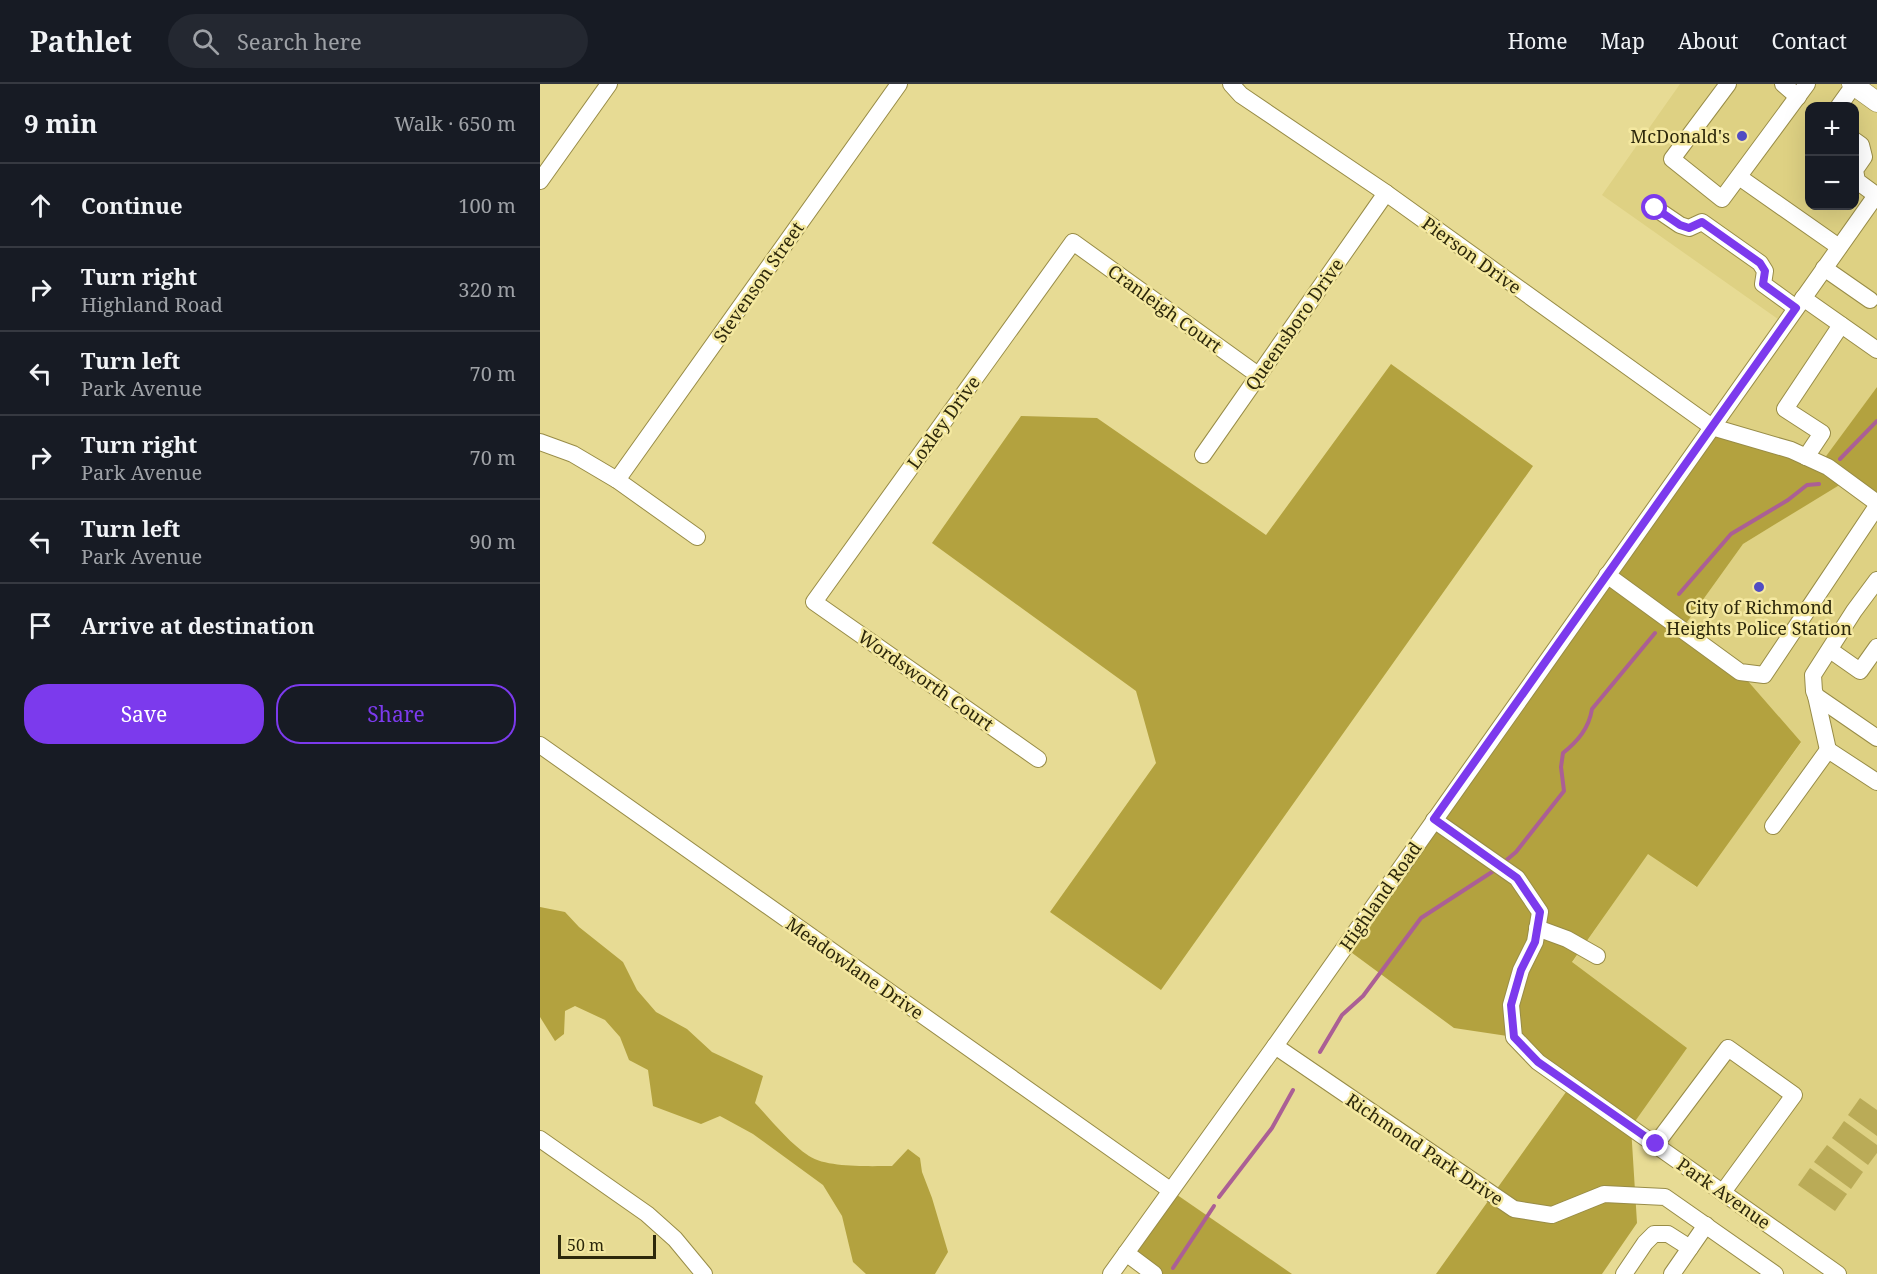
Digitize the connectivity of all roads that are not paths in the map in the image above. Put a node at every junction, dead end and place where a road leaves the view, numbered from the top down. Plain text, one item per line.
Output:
1 (609, 84) edge
2 (899, 84) edge
3 (1231, 84) edge
4 (1728, 84) edge
5 (1783, 84) edge
6 (1853, 85) edge
7 (1802, 90) edge
8 (1842, 102) edge
9 (1877, 102) edge
10 (1859, 144) edge
11 (1739, 177) junction
12 (540, 181) edge
13 (1386, 193) junction
14 (1876, 194) edge
15 (1655, 208) dead end
16 (1072, 242) joint
17 (1839, 247) junction
18 (1824, 268) junction
19 (1870, 300) dead end
20 (1799, 303) junction
21 (1841, 325) junction
22 (1877, 350) edge
23 (1258, 375) junction
24 (1712, 427) junction
25 (540, 441) edge
26 (1203, 456) dead end
27 (1806, 457) junction
28 (617, 480) junction
29 (1877, 505) edge
30 (697, 537) dead end
31 (1607, 575) junction
32 (1877, 580) edge
33 (814, 602) joint
34 (1877, 648) edge
35 (1830, 650) junction
36 (1816, 696) junction
37 (1877, 738) edge
38 (540, 745) edge
39 (1828, 750) junction
40 (1038, 759) dead end
41 (1877, 782) edge
42 (1434, 819) junction
43 (1773, 826) dead end
44 (1537, 928) junction
45 (1597, 956) dead end
46 (1275, 1046) junction
47 (540, 1139) edge
48 (1656, 1144) junction
49 (1170, 1190) junction
50 (1723, 1192) junction
51 (1706, 1225) junction
52 (1690, 1248) junction
53 (1126, 1253) junction
54 (1680, 1271) edge
55 (704, 1274) edge
56 (1111, 1274) edge
57 (1154, 1274) edge
58 (1624, 1274) edge
59 (1775, 1274) edge
60 (1838, 1274) edge

1 - 12 street
2 - 28 street, Stevenson Street
3 - 13 street, Pierson Drive
4 - 11 street
5 - 7 street
6 - 8 street
6 - 9 main road
7 - 11 street
10 - 14 street
11 - 17 street
13 - 23 street, Queensboro Drive
13 - 24 street, Pierson Drive
14 - 17 street, Highland Road
15 - 20 street
16 - 23 street, Cranleigh Court
16 - 33 street, Loxley Drive
17 - 18 street, Highland Road
18 - 19 street
18 - 20 street, Highland Road
20 - 21 street
20 - 24 street, Highland Road
21 - 22 street
21 - 27 street
23 - 26 street, Queensboro Drive
24 - 27 street, Pierson Drive
24 - 31 street, Highland Road
25 - 28 street
27 - 29 street, Pierson Drive
28 - 30 street
29 - 31 street
31 - 42 street, Highland Road
32 - 35 street
33 - 40 street, Wordsworth Court
34 - 35 street
35 - 36 street
36 - 37 street
36 - 39 street
38 - 49 street, Meadowlane Drive
39 - 41 street
39 - 43 street
42 - 44 street, Park Avenue
42 - 46 street, Highland Road
44 - 45 street
44 - 48 street, Park Avenue
46 - 49 street, Highland Road
46 - 51 street, Richmond Park Drive
47 - 55 street
48 - 50 street, Park Avenue
48 - 50 street
49 - 53 street, Highland Road
50 - 60 street, Park Avenue
51 - 52 street
51 - 59 street, Richmond Park Drive
52 - 54 street
52 - 58 street
53 - 56 street, Highland Road
53 - 57 street

